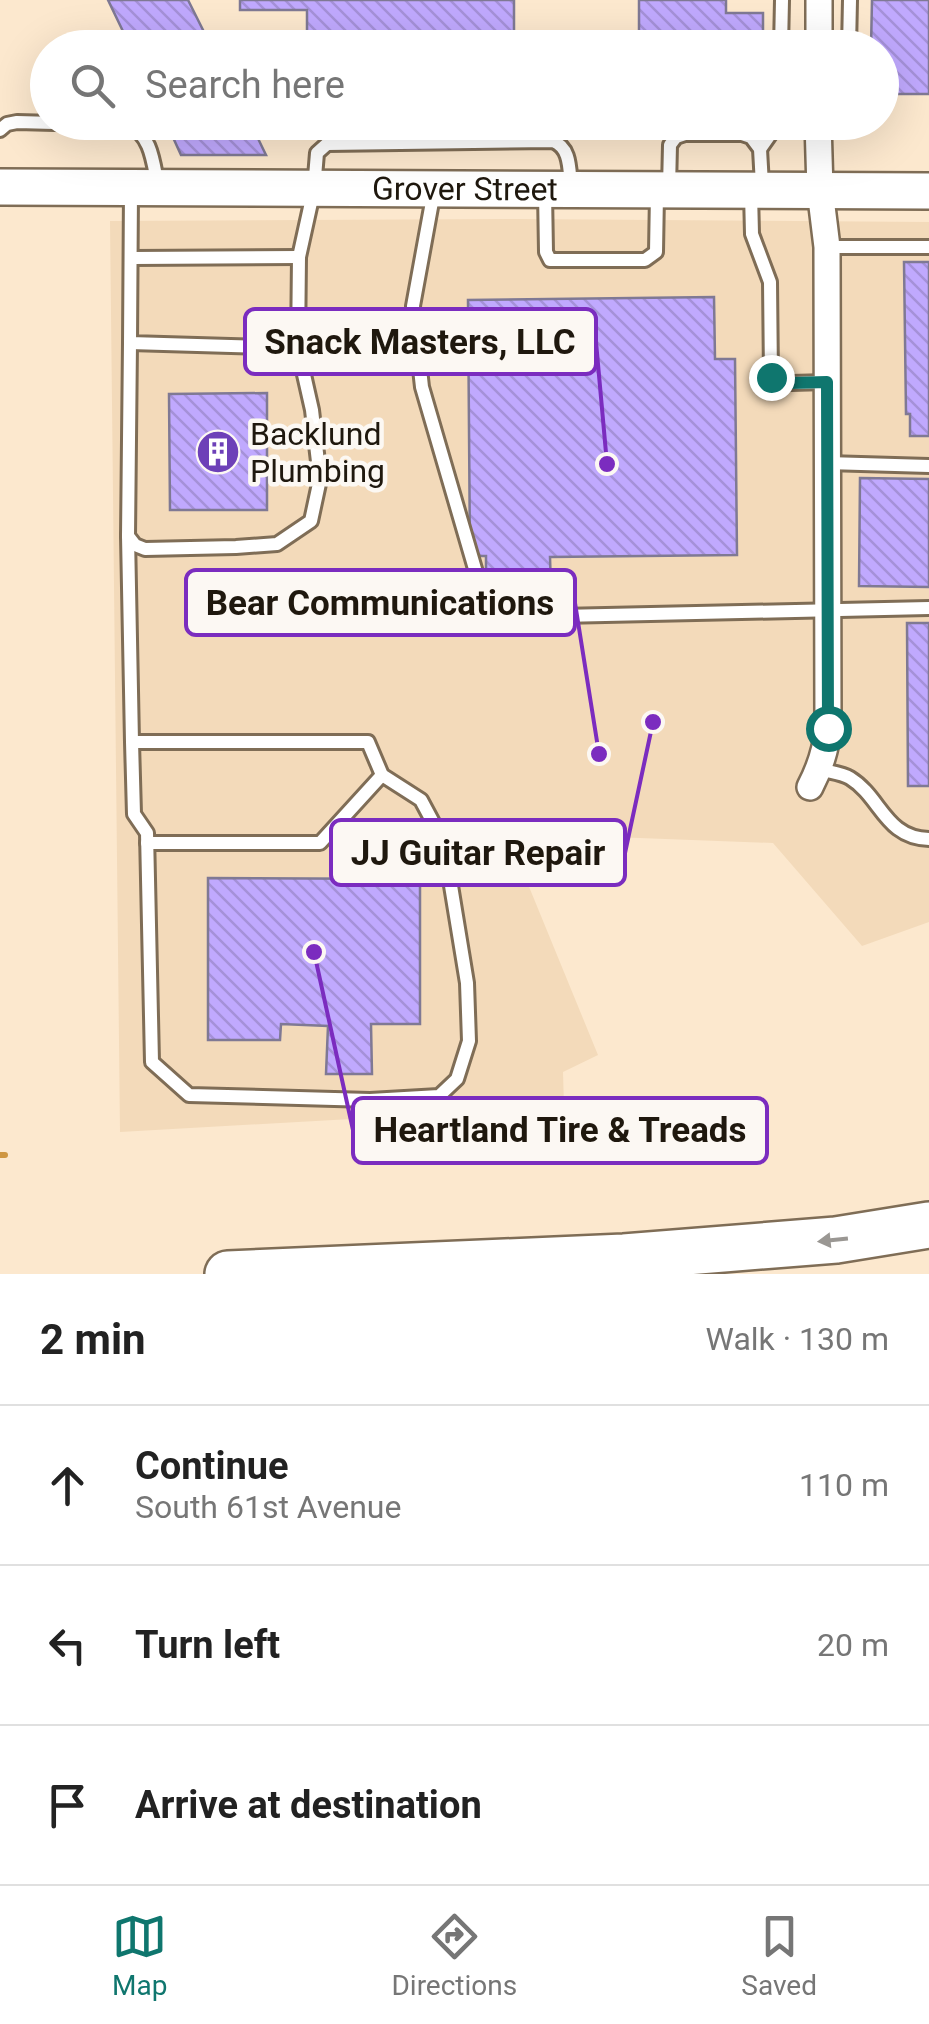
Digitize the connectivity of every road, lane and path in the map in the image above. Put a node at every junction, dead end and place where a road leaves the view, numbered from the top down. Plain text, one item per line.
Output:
1 (782, 0) edge
2 (819, 0) edge
3 (850, 0) edge
4 (782, 30) edge
5 (818, 30) edge
6 (849, 30) edge
7 (30, 122) edge
8 (0, 130) edge
9 (147, 140) edge
10 (673, 140) edge
11 (754, 140) edge
12 (766, 140) edge
13 (819, 140) edge
14 (760, 149) junction
15 (0, 187) edge
16 (145, 188) junction
17 (314, 189) junction
18 (435, 189) junction
19 (558, 190) junction
20 (663, 190) junction
21 (757, 190) junction
22 (820, 190) junction
23 (929, 190) edge
24 (827, 246) junction
25 (929, 247) edge
26 (299, 257) junction
27 (132, 258) junction
28 (130, 343) junction
29 (298, 348) junction
30 (827, 382) junction
31 (827, 463) junction
32 (929, 466) edge
33 (128, 536) junction
34 (929, 608) edge
35 (827, 610) junction
36 (132, 742) junction
37 (382, 775) junction
38 (815, 778) joint
39 (929, 839) edge
40 (147, 844) junction
41 (929, 1225) edge
42 (228, 1274) edge

1 - 4 lane
2 - 5 street
3 - 6 lane
7 - 8 lane
9 - 16 lane
10 - 20 lane
11 - 14 lane
12 - 14 lane
13 - 22 street
14 - 21 lane
15 - 16 main road, Grover Street
16 - 17 main road, Grover Street
16 - 27 lane
17 - 18 main road, Grover Street
17 - 19 lane
17 - 26 lane
18 - 19 main road, Grover Street
18 - 35 lane
19 - 20 main road, Grover Street
19 - 20 lane
20 - 21 main road, Grover Street
21 - 22 main road, Grover Street
21 - 30 lane
22 - 23 main road, Grover Street
22 - 24 street
24 - 25 lane
24 - 30 street
26 - 27 lane
26 - 29 lane
27 - 28 lane
28 - 29 lane
28 - 33 lane
29 - 33 lane
30 - 31 street
31 - 32 lane
31 - 35 street
33 - 36 lane
34 - 35 lane
35 - 38 street
36 - 37 lane
36 - 40 lane
37 - 40 lane
37 - 40 lane
38 - 39 lane
41 -> 42 highway

